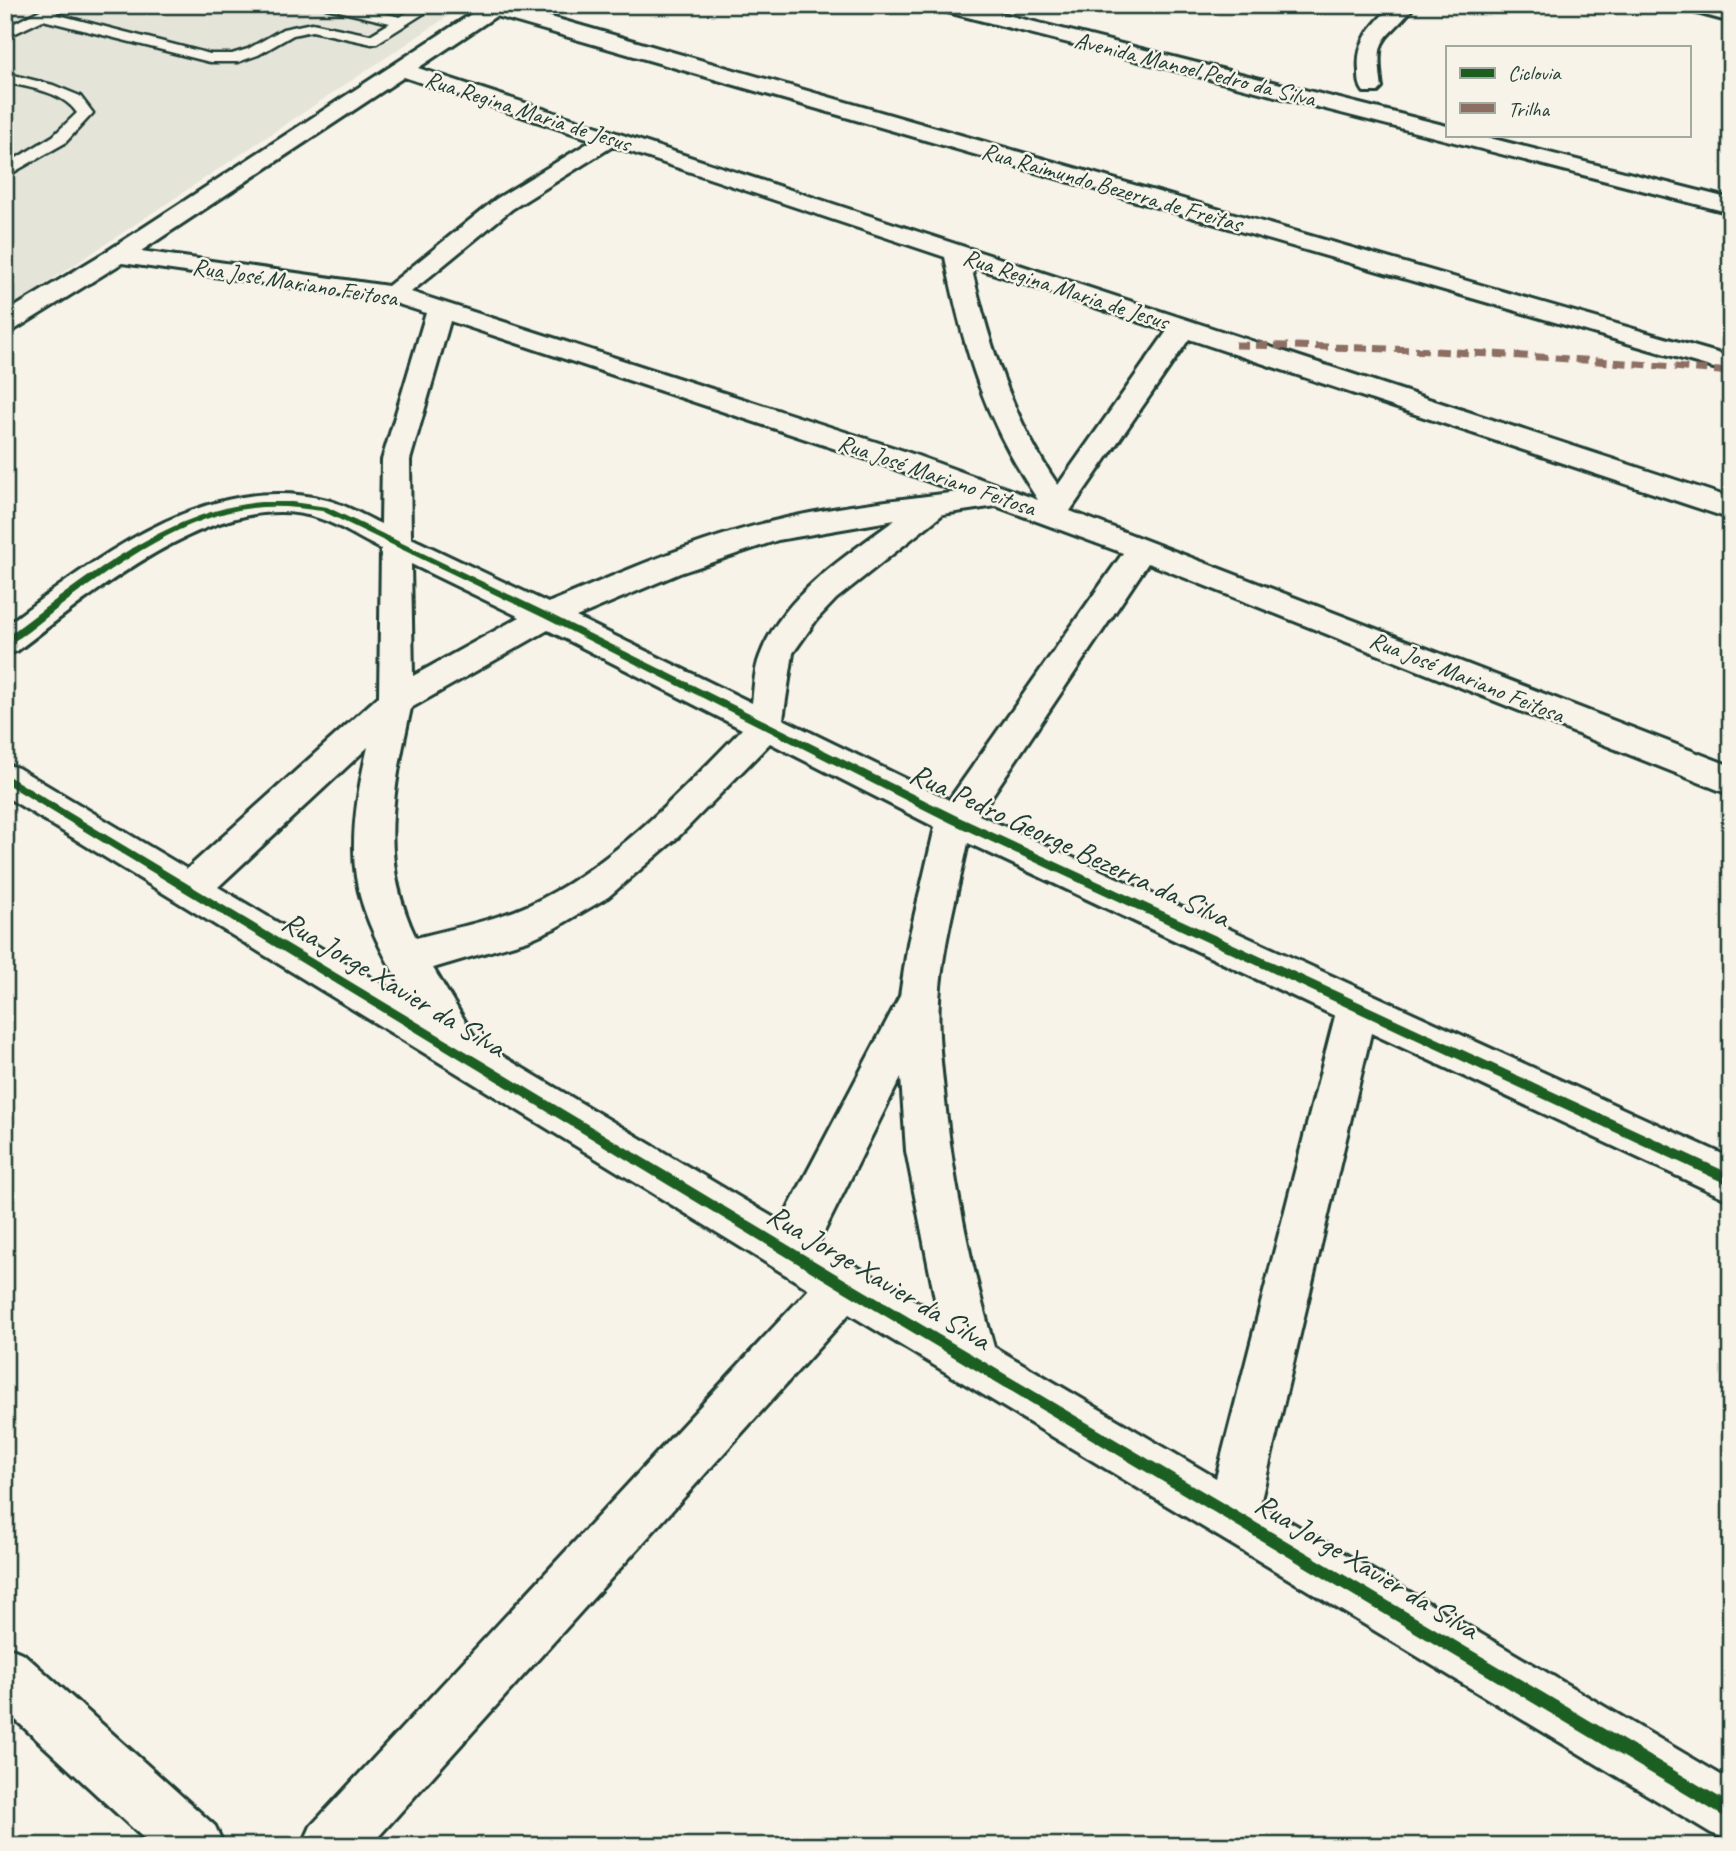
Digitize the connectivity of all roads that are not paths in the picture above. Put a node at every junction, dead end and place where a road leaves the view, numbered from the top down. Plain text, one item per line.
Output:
1 (61, 5) edge
2 (331, 5) edge
3 (430, 5) edge
4 (943, 5) edge
5 (1405, 5) edge
6 (1689, 5) edge
7 (497, 7) edge
8 (42, 15) junction
9 (1731, 16) edge
10 (403, 22) junction
11 (5, 34) edge
12 (1190, 43) dead end
13 (1181, 65) junction
14 (401, 69) junction
15 (5, 76) edge
16 (1346, 81) dead end
17 (1371, 88) junction
18 (1397, 94) dead end
19 (1446, 133) edge
20 (1457, 136) edge
21 (611, 138) junction
22 (5, 172) edge
23 (1731, 206) edge
24 (956, 253) junction
25 (118, 255) junction
26 (393, 294) junction
27 (440, 311) junction
28 (5, 324) edge
29 (1183, 328) junction
30 (1731, 365) edge
31 (998, 497) junction
32 (935, 505) junction
33 (1731, 509) edge
34 (1054, 511) junction
35 (394, 542) junction
36 (1142, 549) junction
37 (547, 616) junction
38 (5, 643) edge
39 (397, 701) junction
40 (765, 725) junction
41 (5, 778) edge
42 (1731, 781) edge
43 (956, 820) junction
44 (190, 889) junction
45 (406, 958) junction
46 (919, 1001) junction
47 (1357, 1007) junction
48 (463, 1054) junction
49 (1731, 1180) edge
50 (790, 1252) junction
51 (844, 1285) junction
52 (974, 1362) junction
53 (1232, 1514) junction
54 (5, 1673) edge
55 (1731, 1813) edge
56 (195, 1846) edge
57 (331, 1846) edge

1 - 8 lane
2 - 10 lane
3 - 10 lane
4 - 13 street, Avenida Manoel Pedro da Silva
5 - 17 street
6 - 9 street
7 - 14 street
7 - 30 street, Rua Raimundo Bezerra de Freitas
8 - 10 lane
8 - 11 lane
12 - 13 street
13 - 19 street, Avenida Manoel Pedro da Silva
14 - 21 street, Rua Regina Maria de Jesus
14 - 25 street
15 - 22 lane
16 - 17 street, Avenida Manoel Pedro da Silva
17 - 18 street, Avenida Manoel Pedro da Silva
20 - 23 street
21 - 24 street, Rua Regina Maria de Jesus
21 - 26 street
24 - 29 street, Rua Regina Maria de Jesus
24 - 34 street
25 - 26 street, Rua José Mariano Feitosa
25 - 28 street
26 - 27 street, Rua José Mariano Feitosa
27 - 31 street, Rua José Mariano Feitosa
27 - 35 street
29 - 33 street, Rua Regina Maria de Jesus
29 - 34 street
31 - 32 street
31 - 34 street, Rua José Mariano Feitosa
32 - 37 street
32 - 40 street
34 - 36 street, Rua José Mariano Feitosa
35 - 37 street, Rua Pedro George Bezerra da Silva
35 - 38 street, Rua Pedro George Bezerra da Silva
35 - 39 street
36 - 42 street, Rua José Mariano Feitosa
36 - 43 street
37 - 39 street
37 - 40 street, Rua Pedro George Bezerra da Silva
39 - 44 street
39 - 45 street
40 - 43 street, Rua Pedro George Bezerra da Silva
40 - 45 street
41 - 44 street, Rua Jorge Xavier da Silva
43 - 46 street
43 - 47 street, Rua Pedro George Bezerra da Silva
44 - 48 street, Rua Jorge Xavier da Silva
45 - 48 street
46 - 50 street
46 - 52 street
47 - 49 street, Rua Pedro George Bezerra da Silva
47 - 53 street
48 - 50 street, Rua Jorge Xavier da Silva
50 - 51 street, Rua Jorge Xavier da Silva
51 - 52 street, Rua Jorge Xavier da Silva
51 - 57 street
52 - 53 street, Rua Jorge Xavier da Silva
53 - 55 street, Rua Jorge Xavier da Silva
54 - 56 street

